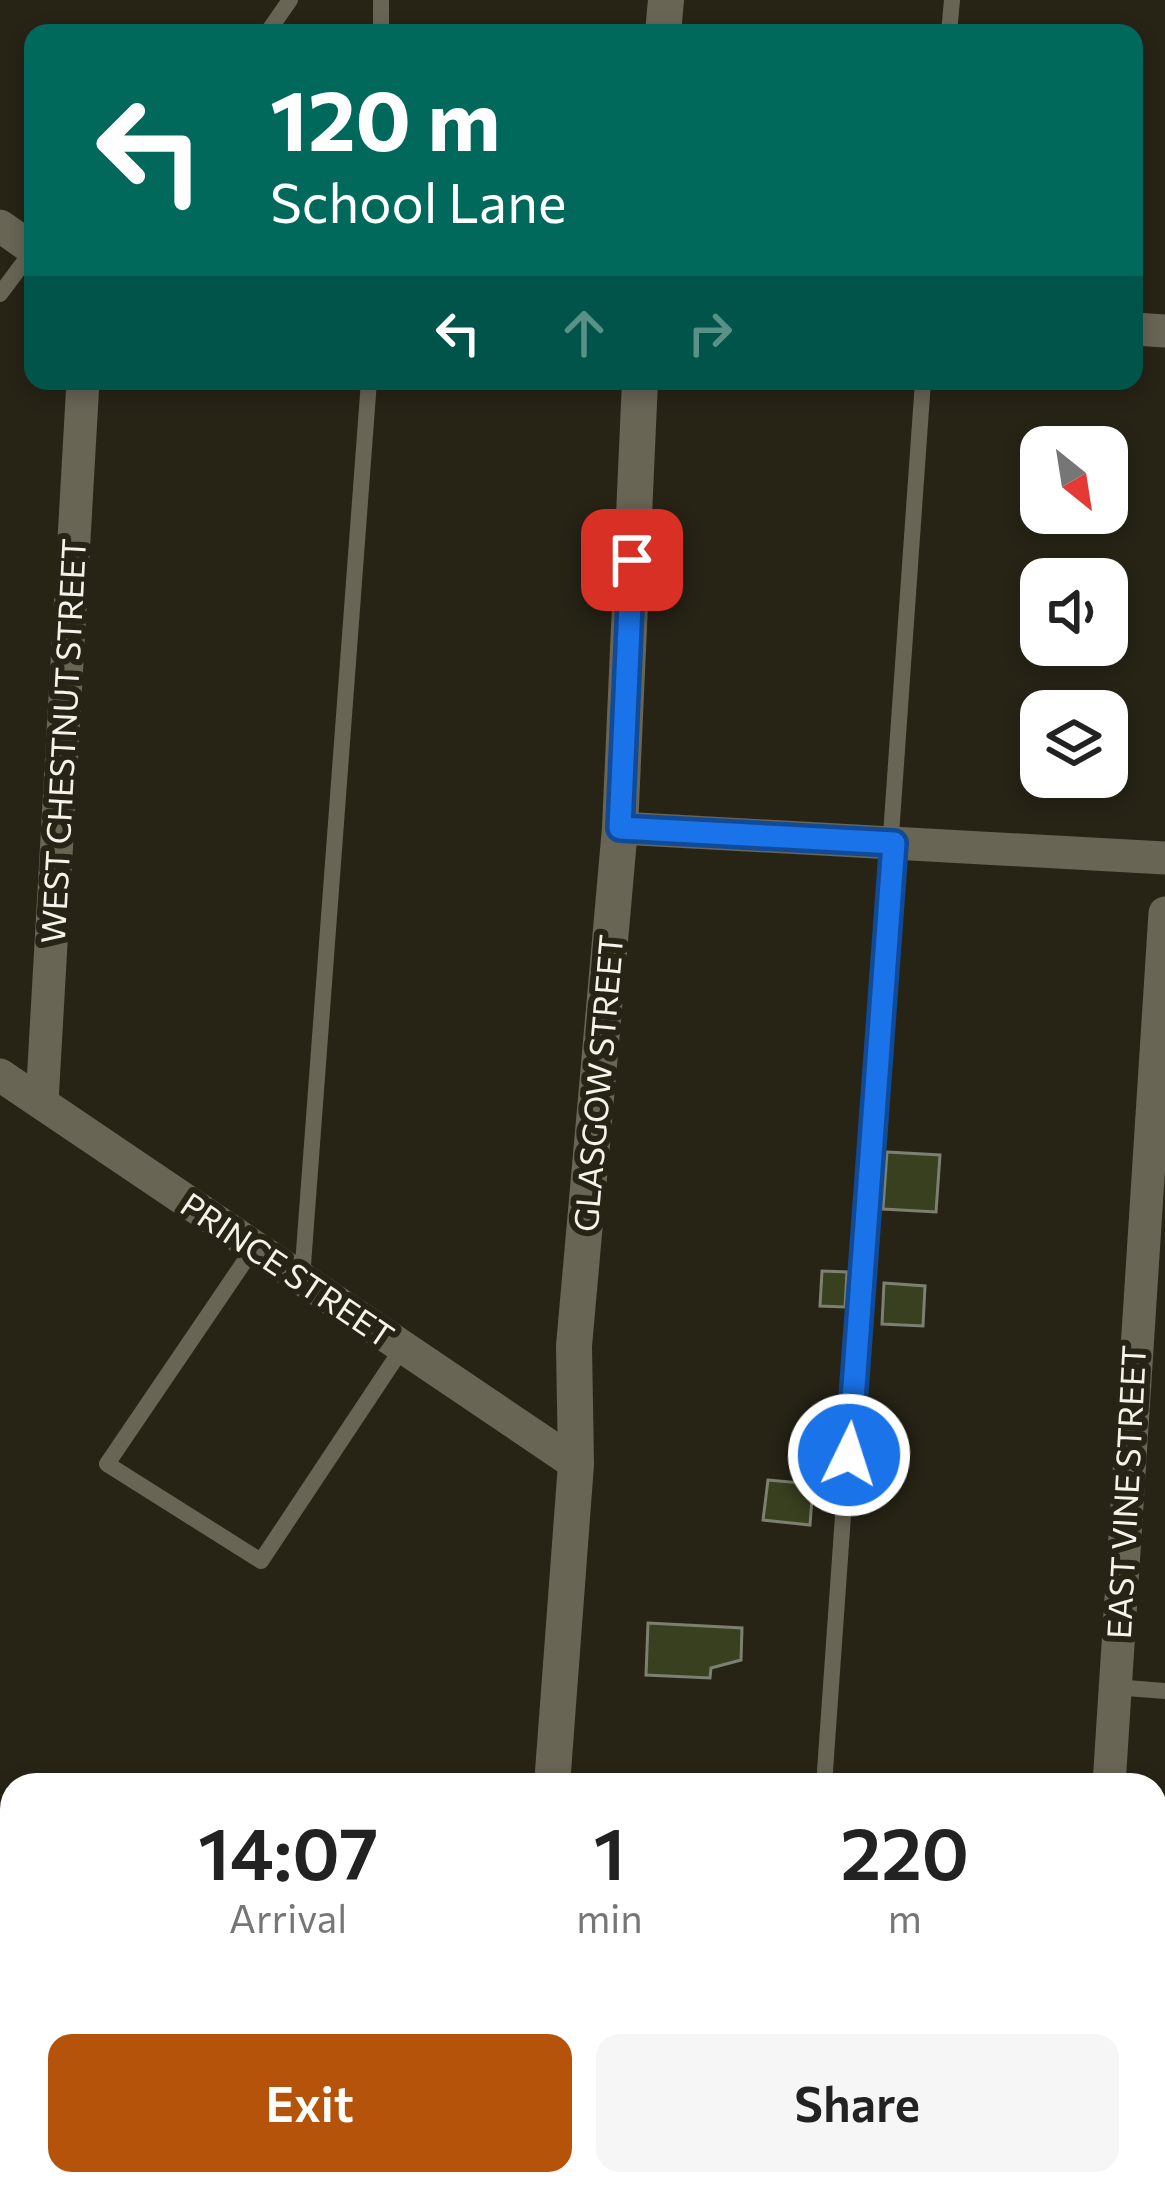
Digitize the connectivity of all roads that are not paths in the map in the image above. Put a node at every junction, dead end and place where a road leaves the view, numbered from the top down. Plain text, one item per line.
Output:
1 (24, 262) edge
2 (0, 294) edge
3 (82, 390) edge
4 (368, 390) edge
5 (640, 390) edge
6 (922, 390) edge
7 (620, 828) junction
8 (894, 843) junction
9 (1165, 858) edge
10 (1165, 913) edge
11 (0, 1075) edge
12 (42, 1102) junction
13 (255, 1246) junction
14 (302, 1278) junction
15 (403, 1346) junction
16 (576, 1464) junction
17 (1114, 1687) junction
18 (1165, 1691) edge
19 (553, 1773) edge
20 (825, 1773) edge
21 (1110, 1773) edge

1 - 2 lane
3 - 12 street, WEST CHESTNUT STREET
4 - 14 lane
5 - 7 street, GLASGOW STREET
6 - 8 lane
7 - 8 street
7 - 16 street, GLASGOW STREET
8 - 9 street
8 - 20 lane
10 - 17 street, EAST VINE STREET
11 - 12 street, PRINCE STREET
12 - 13 street, PRINCE STREET
13 - 14 street, PRINCE STREET
13 - 15 lane
14 - 15 street, PRINCE STREET
15 - 16 street, PRINCE STREET
16 - 19 street, GLASGOW STREET
17 - 18 lane
17 - 21 street, EAST VINE STREET

